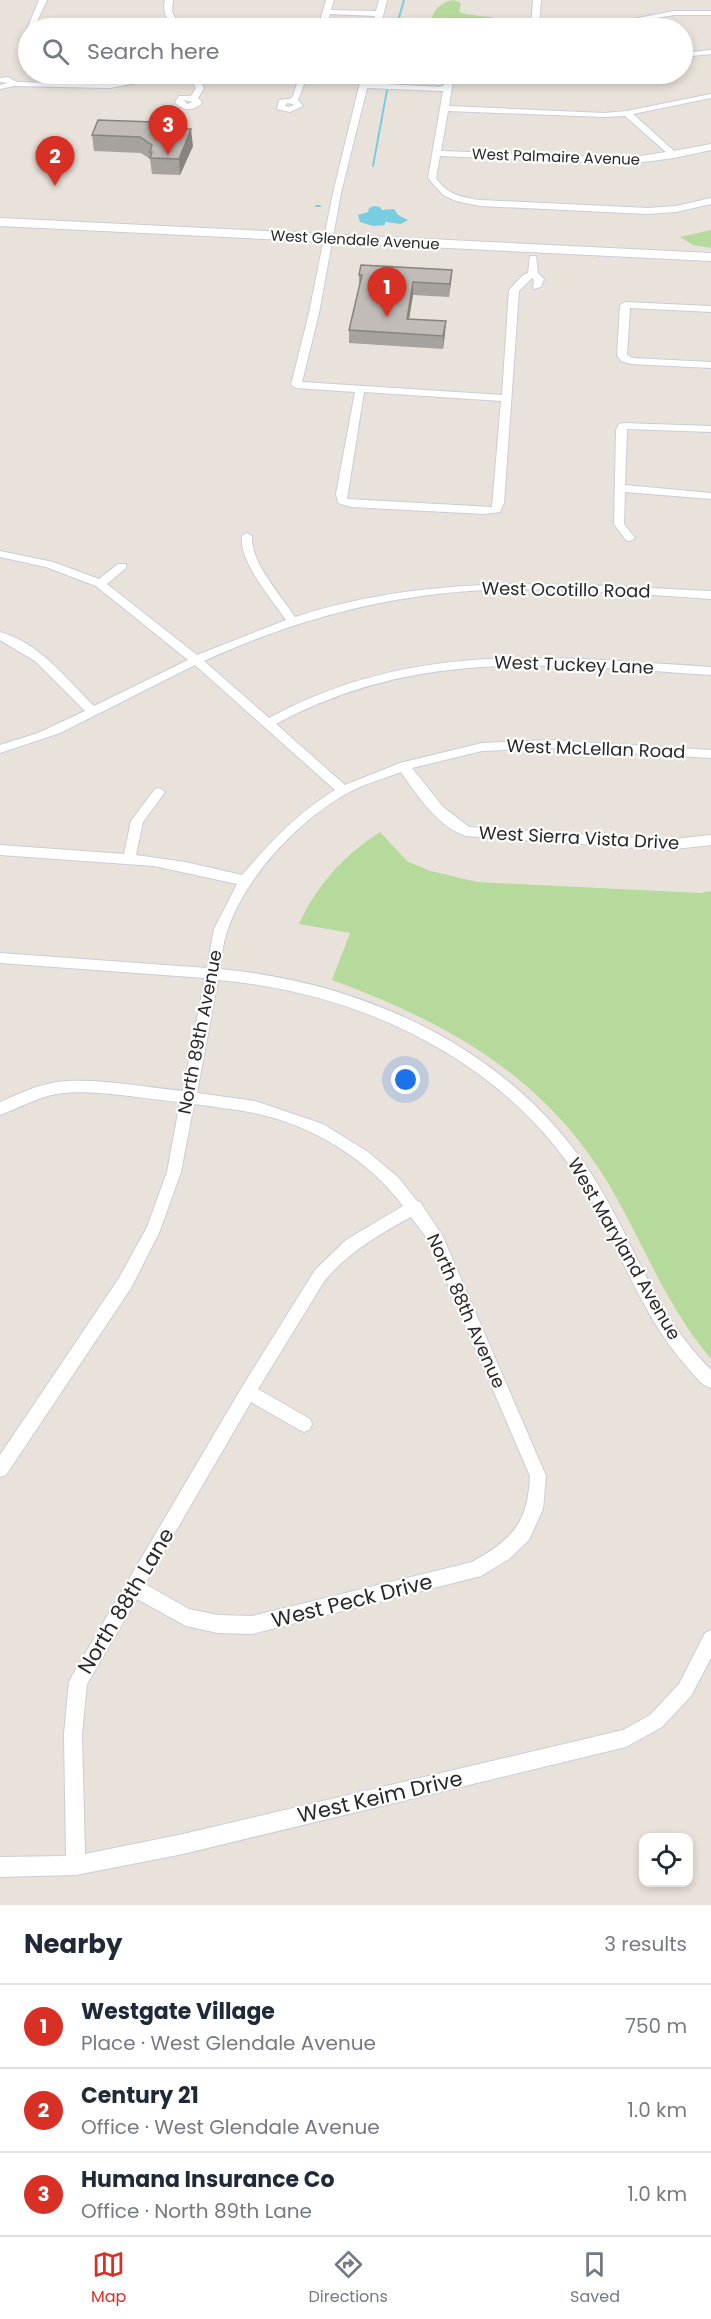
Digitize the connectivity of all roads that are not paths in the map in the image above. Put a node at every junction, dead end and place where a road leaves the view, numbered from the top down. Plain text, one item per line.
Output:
1 (43, 0) edge
2 (168, 0) edge
3 (383, 0) edge
4 (537, 0) edge
5 (328, 7) edge
6 (380, 13) junction
7 (711, 13) edge
8 (35, 18) edge
9 (170, 18) edge
10 (379, 18) edge
11 (536, 18) edge
12 (649, 18) edge
13 (711, 52) edge
14 (693, 54) edge
15 (0, 80) edge
16 (13, 84) junction
17 (120, 84) edge
18 (198, 84) edge
19 (301, 84) edge
20 (363, 84) edge
21 (398, 84) edge
22 (448, 84) edge
23 (0, 87) edge
24 (447, 87) junction
25 (711, 96) edge
26 (194, 98) dead end
27 (293, 101) dead end
28 (444, 108) junction
29 (627, 113) junction
30 (711, 147) edge
31 (437, 153) junction
32 (674, 155) junction
33 (711, 201) edge
34 (0, 222) edge
35 (84, 231) junction
36 (5, 233) edge
37 (327, 243) junction
38 (533, 253) junction
39 (711, 257) edge
40 (711, 267) edge
41 (533, 274) junction
42 (522, 282) junction
43 (536, 287) junction
44 (513, 299) junction
45 (711, 309) edge
46 (711, 365) edge
47 (360, 389) junction
48 (508, 398) junction
49 (711, 429) edge
50 (620, 488) junction
51 (711, 496) edge
52 (247, 536) dead end
53 (630, 538) dead end
54 (0, 554) edge
55 (122, 566) dead end
56 (406, 582) dead end
57 (100, 584) junction
58 (410, 594) junction
59 (711, 596) edge
60 (292, 620) junction
61 (0, 636) edge
62 (197, 661) junction
63 (711, 671) edge
64 (93, 712) junction
65 (267, 724) junction
66 (22, 744) junction
67 (0, 749) edge
68 (711, 754) edge
69 (29, 757) dead end
70 (404, 766) junction
71 (343, 790) junction
72 (159, 792) dead end
73 (711, 840) edge
74 (0, 850) edge
75 (129, 859) junction
76 (245, 880) junction
77 (0, 958) edge
78 (211, 974) junction
79 (187, 1097) junction
80 (0, 1109) edge
81 (415, 1207) junction
82 (711, 1381) edge
83 (248, 1392) junction
84 (304, 1424) dead end
85 (0, 1469) edge
86 (538, 1494) joint
87 (133, 1587) junction
88 (711, 1639) edge
89 (76, 1865) junction
90 (0, 1867) edge

1 - 8 street
2 - 9 street
3 - 6 street
4 - 11 street
5 - 6 street
6 - 10 street
7 - 12 street
13 - 14 street
15 - 16 street
16 - 17 street
16 - 23 street
18 - 26 street
19 - 27 street
20 - 37 street
21 - 24 street
22 - 24 street
24 - 28 street
25 - 29 street
28 - 29 street
28 - 31 street
29 - 32 street
30 - 32 street, West Palmaire Avenue
31 - 32 street, West Palmaire Avenue
31 - 33 street
34 - 35 main road, West Glendale Avenue
35 - 36 main road, West Glendale Avenue
35 - 37 main road, West Glendale Avenue
35 - 37 main road, West Glendale Avenue
37 - 38 main road, West Glendale Avenue
37 - 47 street
38 - 39 main road, West Glendale Avenue
38 - 40 main road, West Glendale Avenue
38 - 41 street
41 - 42 street
41 - 43 street
42 - 43 street
42 - 44 street
43 - 44 street
44 - 48 street
45 - 46 street
47 - 48 street
47 - 48 street
49 - 50 street
50 - 51 street
50 - 53 street
52 - 60 street
54 - 57 street
55 - 57 street
56 - 58 street
57 - 62 street
58 - 59 street, West Ocotillo Road
58 - 60 street, West Ocotillo Road
60 - 62 street, West Ocotillo Road
61 - 64 street
62 - 64 street
62 - 65 street
63 - 65 street, West Tuckey Lane
64 - 66 street
65 - 71 street
66 - 67 street
66 - 69 street
68 - 70 street, West McLellan Road
70 - 71 street, West McLellan Road
70 - 73 street, West Sierra Vista Drive
71 - 76 street, North 89th Avenue
72 - 75 street
74 - 75 street
75 - 76 street
76 - 78 street, North 89th Avenue
77 - 78 street, West Maryland Avenue
78 - 79 street, North 89th Avenue
78 - 82 street, West Maryland Avenue
79 - 80 street, North 88th Avenue
79 - 81 street, North 88th Avenue
79 - 85 street, North 89th Avenue
81 - 83 street, North 88th Lane
81 - 86 street, North 88th Avenue
83 - 84 street
83 - 87 street, North 88th Lane
86 - 87 street, West Peck Drive
87 - 89 street, North 88th Lane
88 - 89 street, West Keim Drive
89 - 90 street, West Keim Drive

